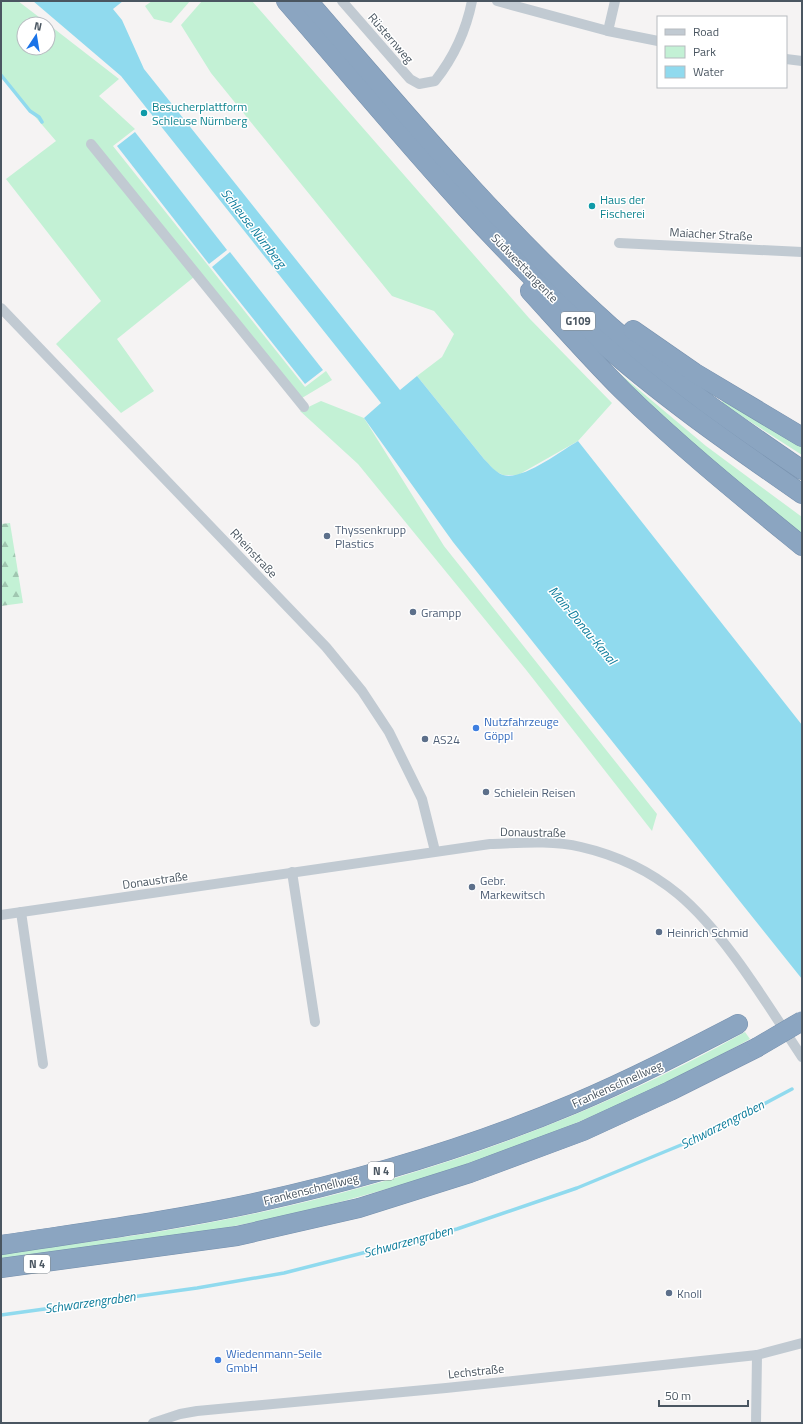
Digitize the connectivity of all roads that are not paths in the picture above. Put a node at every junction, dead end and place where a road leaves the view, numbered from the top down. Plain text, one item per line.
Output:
1 (286, 1) edge
2 (308, 1) edge
3 (342, 1) edge
4 (472, 1) edge
5 (497, 1) edge
6 (615, 1) edge
7 (608, 31) junction
8 (657, 41) edge
9 (787, 59) edge
10 (802, 61) edge
11 (91, 144) dead end
12 (464, 205) junction
13 (619, 243) dead end
14 (802, 252) edge
15 (560, 279) junction
16 (1, 308) edge
17 (304, 407) dead end
18 (802, 437) edge
19 (802, 470) edge
20 (802, 494) edge
21 (802, 546) edge
22 (435, 851) junction
23 (292, 872) junction
24 (21, 912) junction
25 (1, 915) edge
26 (802, 1021) edge
27 (315, 1022) dead end
28 (738, 1024) dead end
29 (802, 1057) edge
30 (43, 1064) dead end
31 (1, 1245) edge
32 (1, 1254) edge
33 (72, 1260) junction
34 (1, 1268) edge
35 (802, 1342) edge
36 (757, 1355) junction
37 (153, 1423) edge
38 (756, 1423) edge

1 - 12 highway, Südwesttangente / G109
2 - 15 highway, Südwesttangente / G109
3 - 4 street, Rüsternweg
5 - 7 street
6 - 7 street
7 - 8 street
9 - 10 street
11 - 17 street
12 - 20 highway, Südwesttangente / G109
12 - 21 highway
13 - 14 street, Maiacher Straße
15 - 18 highway
15 - 19 highway, Südwesttangente / G109
16 - 22 street, Rheinstraße
22 - 23 street, Donaustraße
22 - 29 street, Donaustraße
23 - 24 street, Donaustraße
23 - 27 street
24 - 25 street, Donaustraße
24 - 30 street
26 - 33 highway, N 4, bridge
28 - 31 highway, Frankenschnellweg / N 4
32 - 33 highway, N 4
33 - 34 highway, N 4
35 - 36 street, Lechstraße
36 - 37 street, Lechstraße
36 - 38 street

